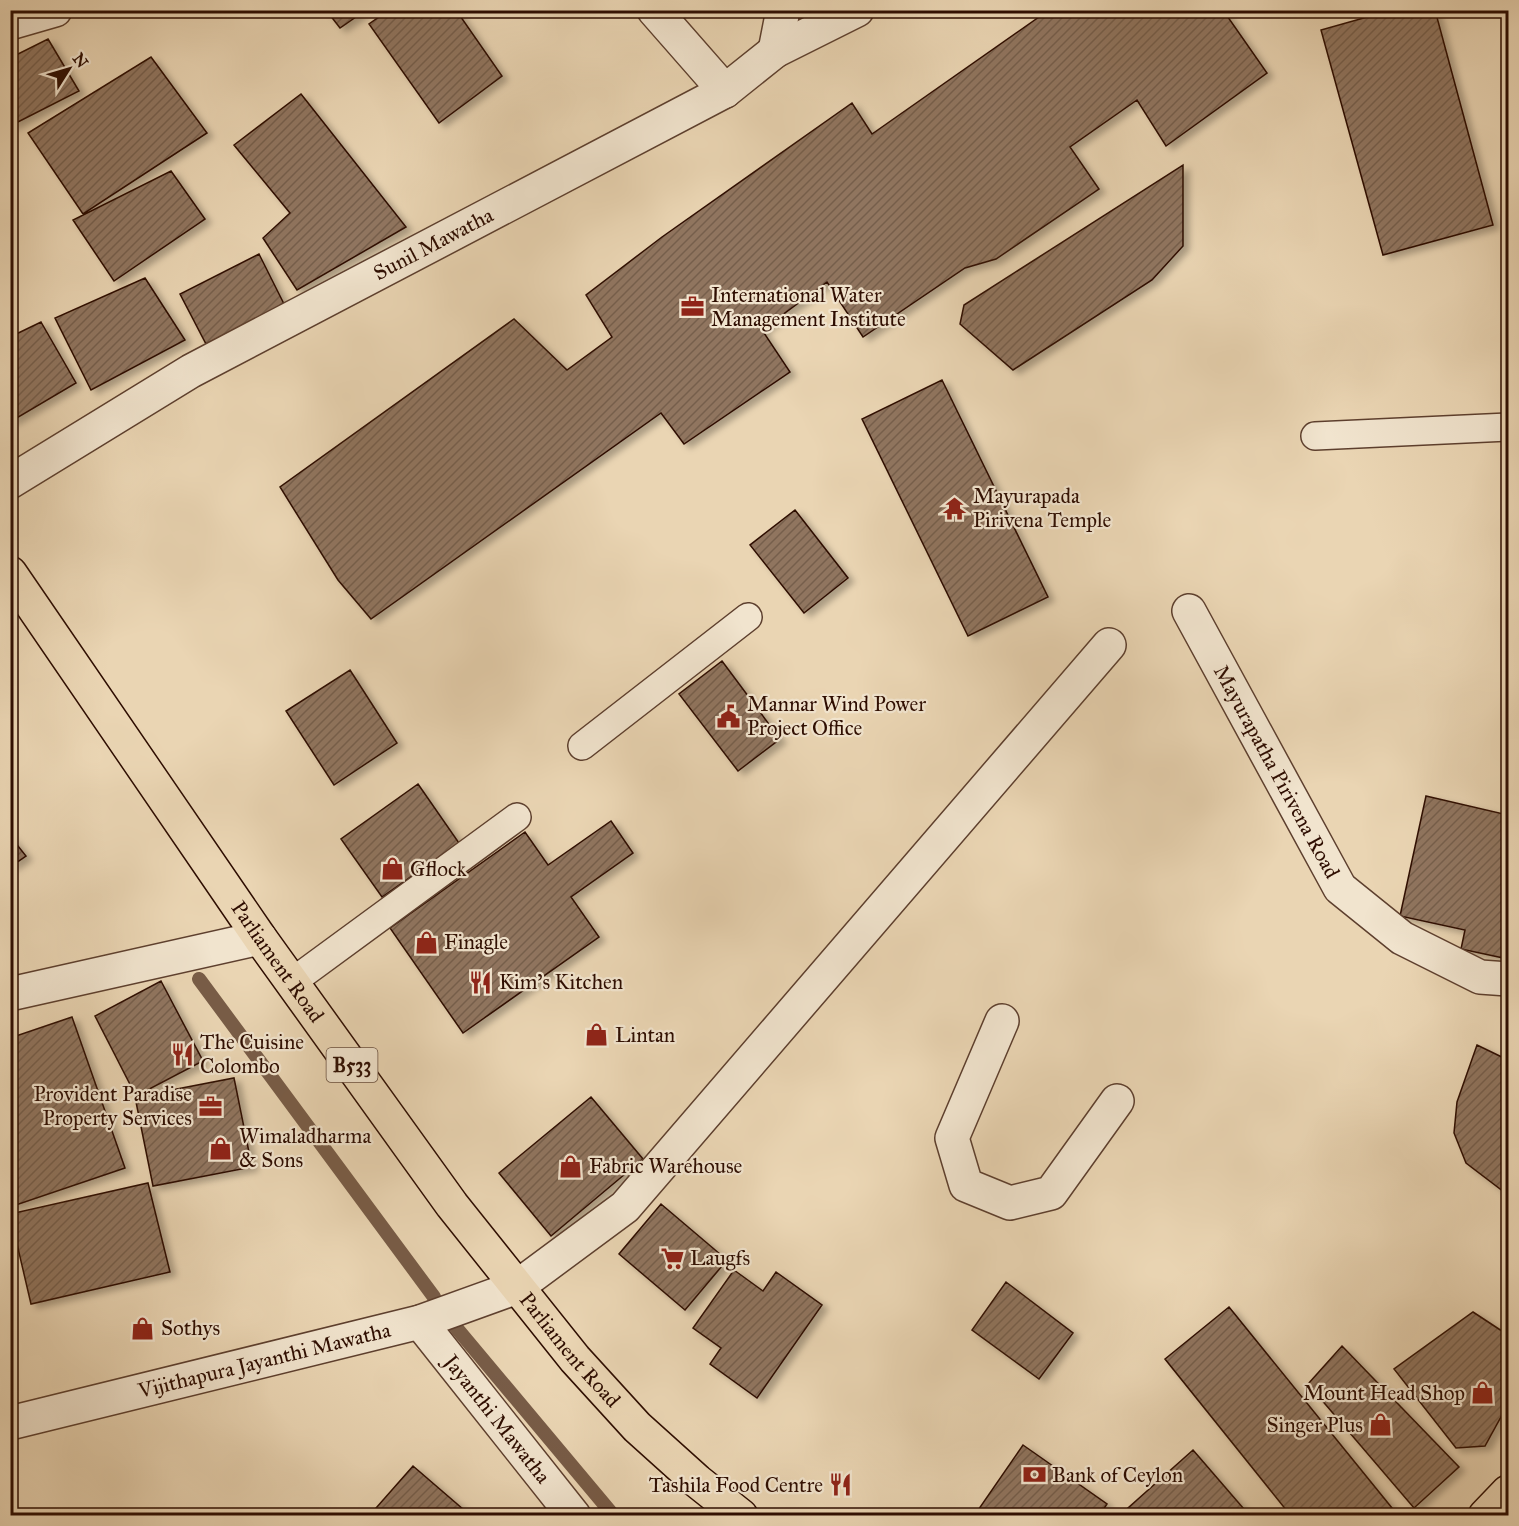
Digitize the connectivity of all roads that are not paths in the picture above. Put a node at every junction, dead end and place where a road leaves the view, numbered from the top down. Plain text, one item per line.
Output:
1 (55, 10) edge
2 (654, 10) edge
3 (783, 10) edge
4 (857, 10) edge
5 (10, 23) edge
6 (775, 51) junction
7 (725, 92) junction
8 (1509, 427) edge
9 (1315, 436) dead end
10 (10, 482) edge
11 (10, 573) edge
12 (1189, 611) dead end
13 (748, 617) dead end
14 (1109, 645) dead end
15 (582, 746) dead end
16 (517, 817) dead end
17 (260, 938) junction
18 (1509, 980) edge
19 (292, 982) junction
20 (10, 994) edge
21 (1002, 1021) dead end
22 (1117, 1101) dead end
23 (518, 1287) junction
24 (420, 1322) junction
25 (10, 1423) edge
26 (1509, 1492) edge
27 (574, 1515) edge
28 (741, 1515) edge
29 (1485, 1515) edge

1 - 5 street
2 - 7 street
3 - 6 street
4 - 6 street, Sunil Mawatha
6 - 7 street, Sunil Mawatha
7 - 10 street, Sunil Mawatha
8 - 9 lane
11 - 17 main road, Parliament Road / B533
12 - 18 street, Mayurapatha Pirivena Road
13 - 15 lane
14 - 23 street, Vijithapura Jayanthi Mawatha
16 - 19 lane
17 - 19 main road, Parliament Road / B533
17 - 20 street
19 - 23 main road, Parliament Road / B533
21 - 22 street
23 - 24 street, Vijithapura Jayanthi Mawatha
23 - 28 main road, Parliament Road / B533
24 - 25 street, Vijithapura Jayanthi Mawatha
24 - 27 street, Jayanthi Mawatha
26 - 29 main road

